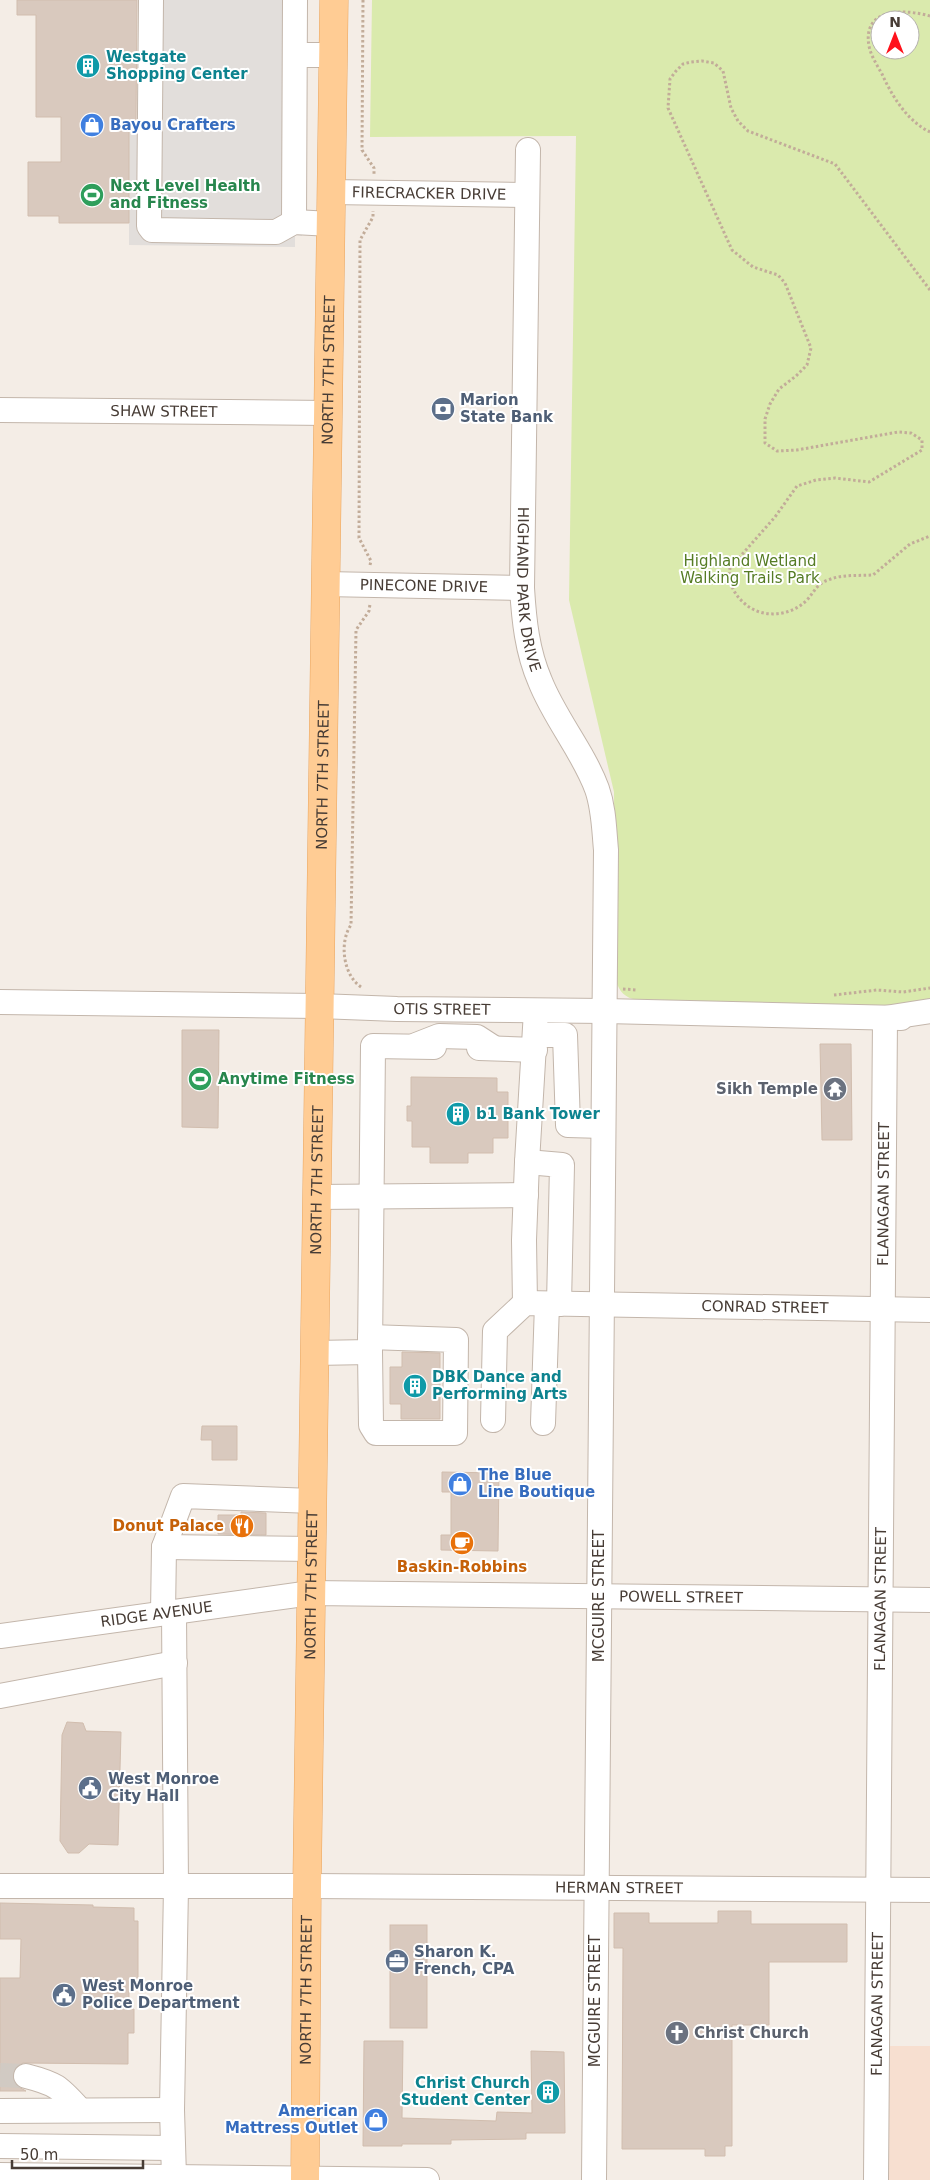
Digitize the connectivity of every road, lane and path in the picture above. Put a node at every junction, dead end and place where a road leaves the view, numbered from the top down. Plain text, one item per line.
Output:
1 (151, 0) edge
2 (295, 0) edge
3 (334, 0) edge
4 (363, 0) edge
5 (930, 16) edge
6 (295, 55) junction
7 (333, 55) junction
8 (930, 132) edge
9 (528, 150) dead end
10 (374, 175) dead end
11 (331, 192) junction
12 (526, 195) junction
13 (373, 208) dead end
14 (294, 222) junction
15 (330, 224) junction
16 (930, 290) edge
17 (0, 410) edge
18 (328, 414) junction
19 (930, 536) edge
20 (370, 567) dead end
21 (325, 584) junction
22 (522, 588) junction
23 (370, 599) dead end
24 (367, 990) dead end
25 (0, 1002) edge
26 (319, 1006) junction
27 (397, 1009) junction
28 (536, 1011) junction
29 (606, 1011) junction
30 (930, 1011) edge
31 (885, 1018) junction
32 (930, 1018) edge
33 (535, 1043) junction
34 (425, 1047) junction
35 (494, 1048) junction
36 (602, 1126) junction
37 (527, 1162) junction
38 (526, 1195) junction
39 (371, 1196) junction
40 (317, 1197) junction
41 (544, 1304) junction
42 (601, 1306) junction
43 (882, 1309) junction
44 (930, 1310) edge
45 (370, 1344) junction
46 (314, 1353) junction
47 (493, 1420) dead end
48 (543, 1423) dead end
49 (312, 1501) junction
50 (164, 1547) junction
51 (312, 1549) junction
52 (311, 1593) junction
53 (598, 1596) junction
54 (880, 1600) junction
55 (930, 1600) edge
56 (169, 1612) junction
57 (0, 1636) edge
58 (175, 1663) junction
59 (0, 1696) edge
60 (0, 1886) edge
61 (307, 1886) junction
62 (176, 1887) junction
63 (596, 1888) junction
64 (878, 1889) junction
65 (930, 1890) edge
66 (26, 2076) tunnel mouth
67 (80, 2110) junction
68 (172, 2110) junction
69 (0, 2111) edge
70 (0, 2146) edge
71 (173, 2148) junction
72 (0, 2174) edge
73 (174, 2177) junction
74 (37, 2178) edge
75 (245, 2179) edge
76 (305, 2179) edge
77 (382, 2180) edge
78 (427, 2180) edge
79 (594, 2180) edge
80 (876, 2180) edge

1 - 14 street
2 - 6 street
3 - 7 main road, NORTH 7TH STREET
4 - 10 path
5 - 8 path
6 - 7 street
6 - 14 street
7 - 11 main road, NORTH 7TH STREET
9 - 12 street, HIGHAND PARK DRIVE
11 - 12 street, FIRECRACKER DRIVE
11 - 15 main road, NORTH 7TH STREET
12 - 22 street, HIGHAND PARK DRIVE
13 - 20 path
14 - 15 street
15 - 18 main road, NORTH 7TH STREET
16 - 19 path
17 - 18 street, SHAW STREET
18 - 21 main road, NORTH 7TH STREET
21 - 22 street, PINECONE DRIVE
21 - 26 main road, NORTH 7TH STREET
22 - 29 street, HIGHAND PARK DRIVE
23 - 24 path
25 - 26 street, OTIS STREET
26 - 27 street, OTIS STREET
26 - 40 main road, NORTH 7TH STREET
27 - 28 street, OTIS STREET
27 - 34 street
28 - 29 street, OTIS STREET
28 - 33 street
29 - 31 street, OTIS STREET
29 - 36 street, MCGUIRE STREET
30 - 31 street, OTIS STREET
31 - 32 street, OTIS STREET
31 - 43 street, FLANAGAN STREET
33 - 35 street
33 - 36 street
33 - 37 street
34 - 35 street
34 - 35 street
34 - 39 street
36 - 42 street, MCGUIRE STREET
37 - 38 street
37 - 41 street
38 - 39 street
38 - 41 street
39 - 40 street
39 - 45 street
40 - 46 main road, NORTH 7TH STREET
41 - 42 street, CONRAD STREET
41 - 47 street
41 - 48 street
42 - 43 street, CONRAD STREET
42 - 53 street, MCGUIRE STREET
43 - 44 street, CONRAD STREET
43 - 54 street, FLANAGAN STREET
45 - 45 street
45 - 46 street
46 - 49 main road, NORTH 7TH STREET
49 - 50 street
49 - 51 main road, NORTH 7TH STREET
50 - 51 street
50 - 56 street
51 - 52 main road, NORTH 7TH STREET
52 - 53 street, POWELL STREET
52 - 56 street, RIDGE AVENUE
52 - 61 main road, NORTH 7TH STREET
53 - 54 street, POWELL STREET
53 - 63 street, MCGUIRE STREET
54 - 55 street, POWELL STREET
54 - 64 street, FLANAGAN STREET
56 - 57 street, RIDGE AVENUE
56 - 58 street
58 - 59 street
58 - 62 street
60 - 62 street, HERMAN STREET
61 - 62 street, HERMAN STREET
61 - 63 street, HERMAN STREET
61 - 76 main road, NORTH 7TH STREET
62 - 68 street
63 - 64 street, HERMAN STREET
63 - 79 street, MCGUIRE STREET
64 - 65 street, HERMAN STREET
64 - 80 street, FLANAGAN STREET
66 - 67 street
67 - 68 street
67 - 69 street
68 - 71 street
70 - 71 street
71 - 73 street
72 - 74 street
73 - 74 street
73 - 75 street
75 - 76 street
76 - 77 street
77 - 78 street

